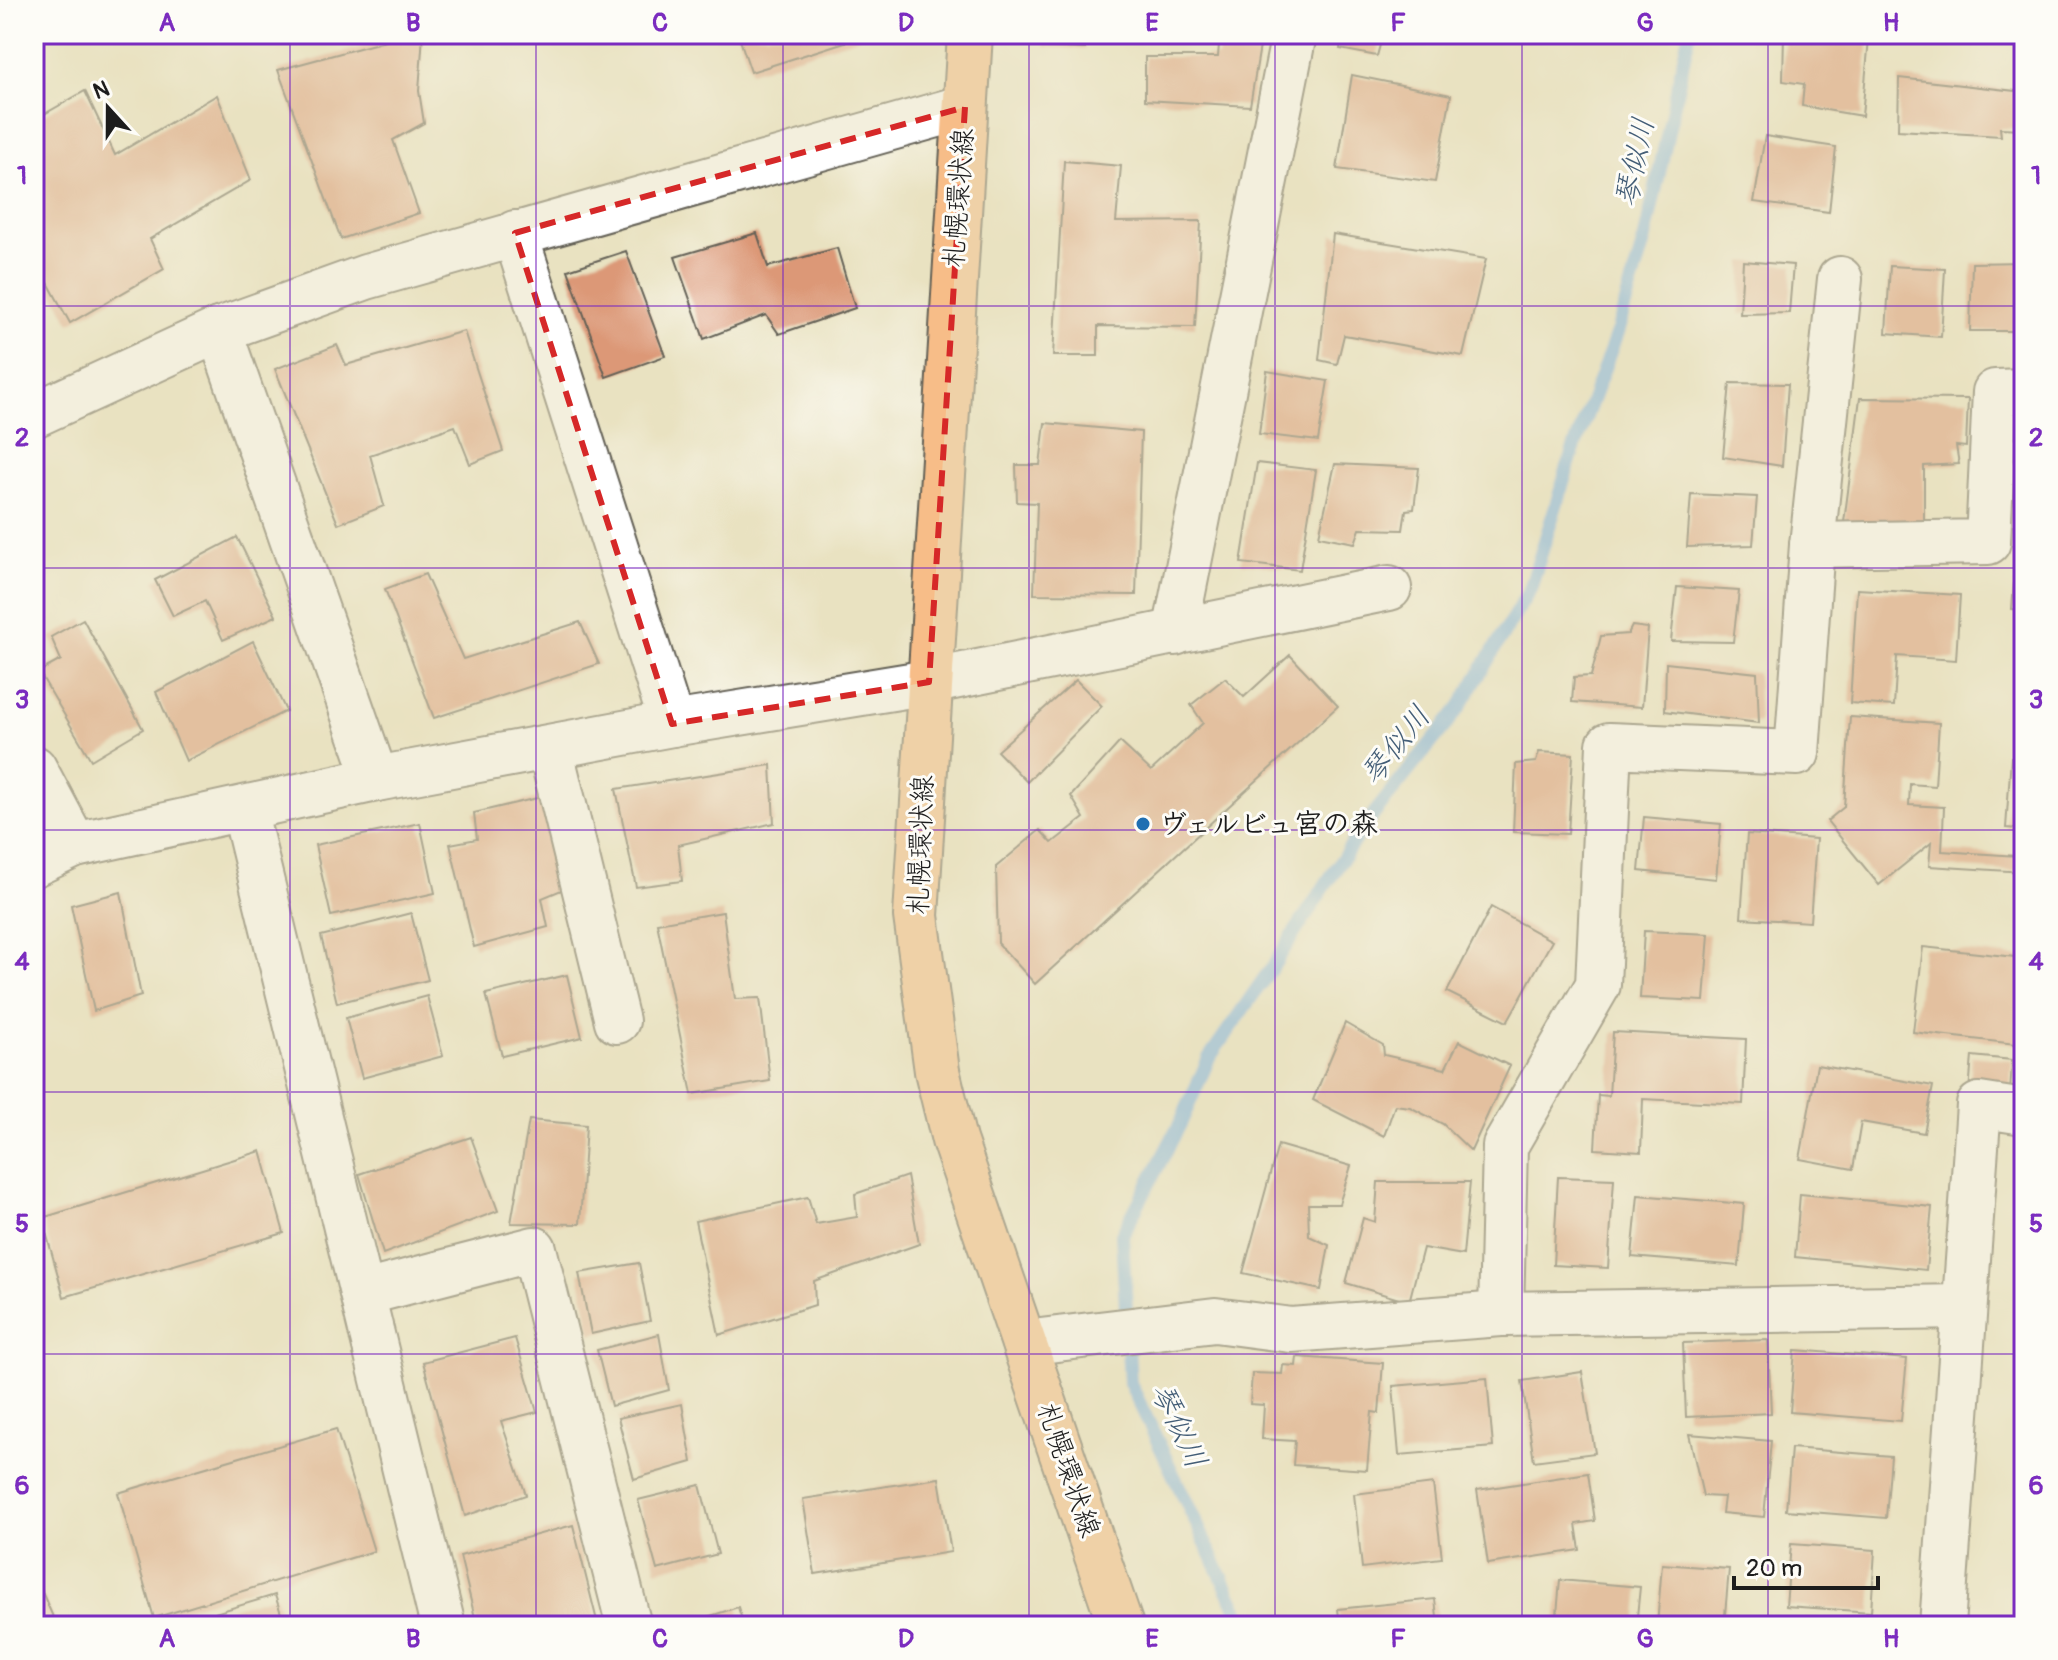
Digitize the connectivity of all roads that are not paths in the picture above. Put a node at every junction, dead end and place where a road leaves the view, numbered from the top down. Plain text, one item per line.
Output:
1 (970, 34) edge
2 (1294, 34) edge
3 (965, 107) junction
4 (515, 233) junction
5 (1840, 279) dead end
6 (219, 330) junction
7 (2024, 391) edge
8 (34, 415) edge
9 (1812, 545) junction
10 (1389, 588) dead end
11 (1175, 633) junction
12 (929, 682) junction
13 (672, 724) junction
14 (550, 748) junction
15 (34, 768) edge
16 (376, 779) junction
17 (244, 809) junction
18 (75, 845) junction
19 (34, 864) edge
20 (617, 1021) dead end
21 (2024, 1112) edge
22 (364, 1293) junction
23 (1964, 1307) junction
24 (1501, 1314) junction
25 (1024, 1343) junction
26 (443, 1626) edge
27 (629, 1626) edge
28 (1121, 1626) edge
29 (1942, 1626) edge

1 - 3 main road, 札幌環状線
2 - 11 street
3 - 4 street
3 - 12 main road, 札幌環状線
4 - 6 street
4 - 13 street
5 - 9 street
6 - 8 street
6 - 16 street
7 - 9 street
9 - 24 street
10 - 11 street
11 - 12 street
12 - 13 street
12 - 25 main road, 札幌環状線
13 - 14 street
14 - 16 street
14 - 20 street
15 - 18 street
16 - 17 street
17 - 18 street
17 - 22 street
18 - 19 street
21 - 23 street
22 - 26 street
22 - 27 street
23 - 24 street
23 - 29 street
24 - 25 street
25 - 28 main road, 札幌環状線

